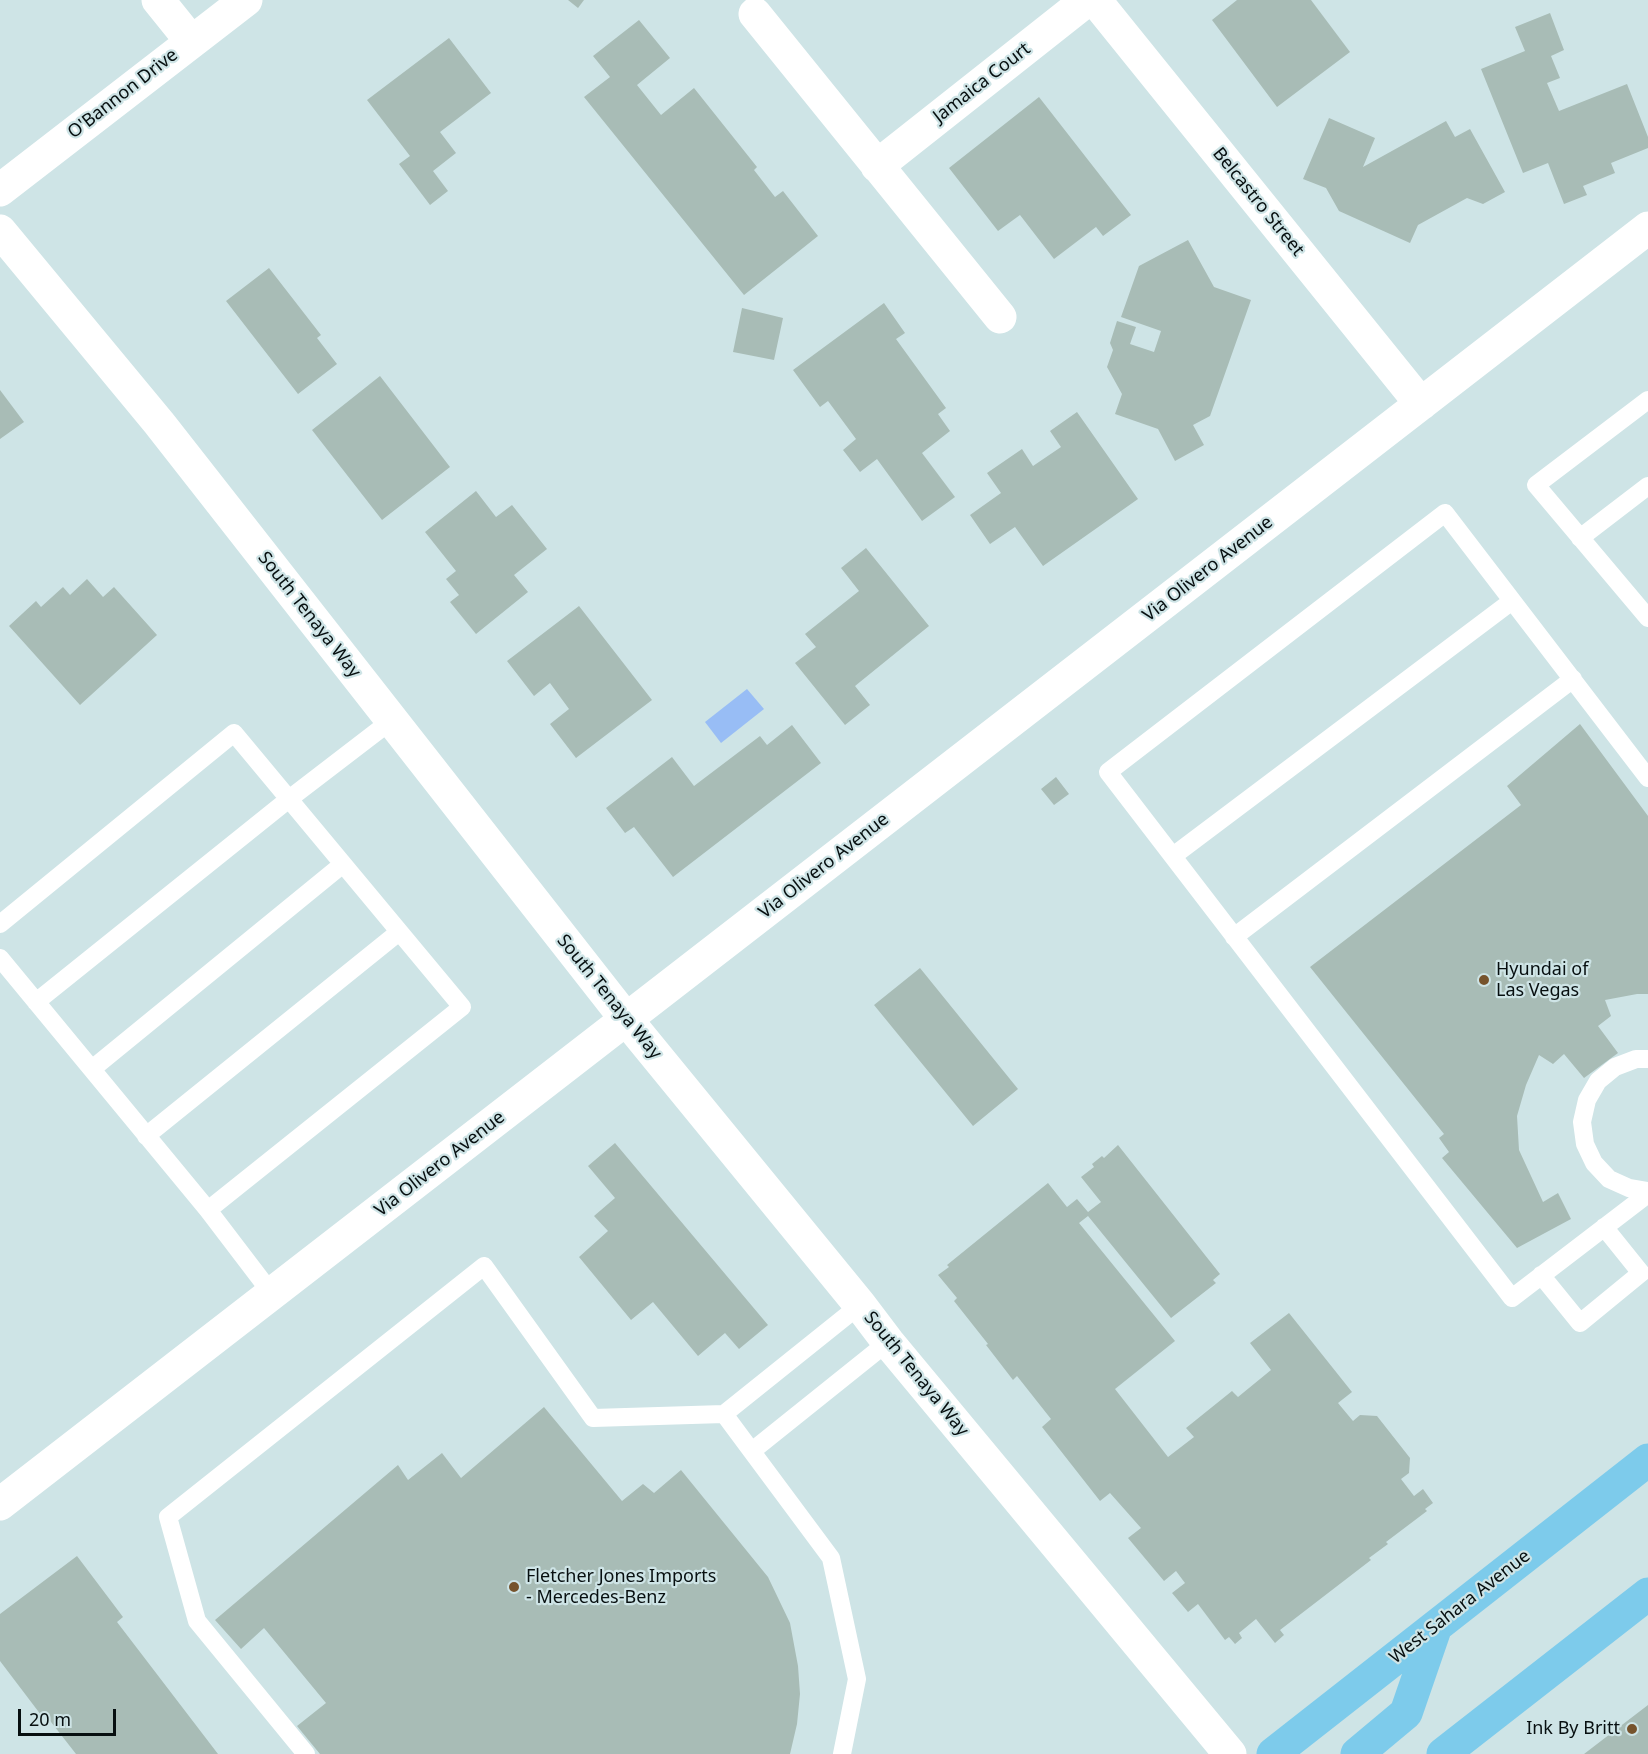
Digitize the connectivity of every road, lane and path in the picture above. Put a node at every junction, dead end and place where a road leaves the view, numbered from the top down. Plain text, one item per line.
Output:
1 (158, 0) edge
2 (246, 0) edge
3 (1088, 0) edge
4 (1095, 0) edge
5 (755, 14) dead end
6 (191, 41) junction
7 (877, 166) junction
8 (0, 190) edge
9 (1648, 228) edge
10 (0, 231) edge
11 (1000, 317) dead end
12 (1648, 400) edge
13 (1421, 404) junction
14 (1648, 486) edge
15 (1580, 538) junction
16 (1512, 601) junction
17 (1645, 609) edge
18 (1572, 679) junction
19 (392, 720) junction
20 (1648, 778) edge
21 (289, 799) junction
22 (1173, 856) junction
23 (343, 864) junction
24 (0, 924) edge
25 (399, 932) junction
26 (1234, 937) junction
27 (0, 958) edge
28 (36, 1002) junction
29 (626, 1019) junction
30 (1648, 1059) edge
31 (92, 1070) junction
32 (146, 1136) junction
33 (1648, 1193) edge
34 (208, 1210) junction
35 (1604, 1227) junction
36 (1541, 1275) junction
37 (272, 1294) junction
38 (860, 1305) junction
39 (888, 1342) junction
40 (724, 1414) junction
41 (752, 1451) junction
42 (1648, 1460) edge
43 (0, 1504) edge
44 (1648, 1594) edge
45 (1436, 1626) junction
46 (306, 1754) edge
47 (842, 1754) edge
48 (1230, 1754) edge
49 (1273, 1754) edge
50 (1357, 1754) edge
51 (1443, 1754) edge

1 - 6 street
2 - 6 street, O'Bannon Drive
3 - 7 street, Jamaica Court
4 - 13 street, Belcastro Street
5 - 7 street
6 - 8 street, O'Bannon Drive
7 - 11 street
9 - 13 street, Via Olivero Avenue
10 - 19 street, South Tenaya Way
12 - 15 lane
13 - 29 street, Via Olivero Avenue
14 - 15 lane
15 - 17 lane
16 - 18 lane
16 - 22 lane
16 - 22 lane
18 - 20 lane
18 - 26 lane
19 - 21 lane
19 - 29 street, South Tenaya Way
21 - 23 lane
21 - 24 lane
21 - 28 lane
22 - 26 lane
23 - 25 lane
23 - 31 lane
25 - 32 lane
25 - 34 lane
26 - 36 lane
27 - 28 lane
28 - 31 lane
29 - 37 street, Via Olivero Avenue
29 - 38 street, South Tenaya Way
30 - 33 lane
31 - 32 lane
32 - 34 lane
33 - 35 lane
34 - 37 lane
35 - 36 lane
35 - 36 lane
37 - 43 street, Via Olivero Avenue
38 - 39 street, South Tenaya Way
38 - 40 lane
39 - 41 lane
39 - 48 street, South Tenaya Way
40 - 41 lane
40 - 46 lane
41 - 47 lane
42 - 45 main road, West Sahara Avenue
44 - 51 main road
45 - 49 main road, West Sahara Avenue
45 - 50 main road

